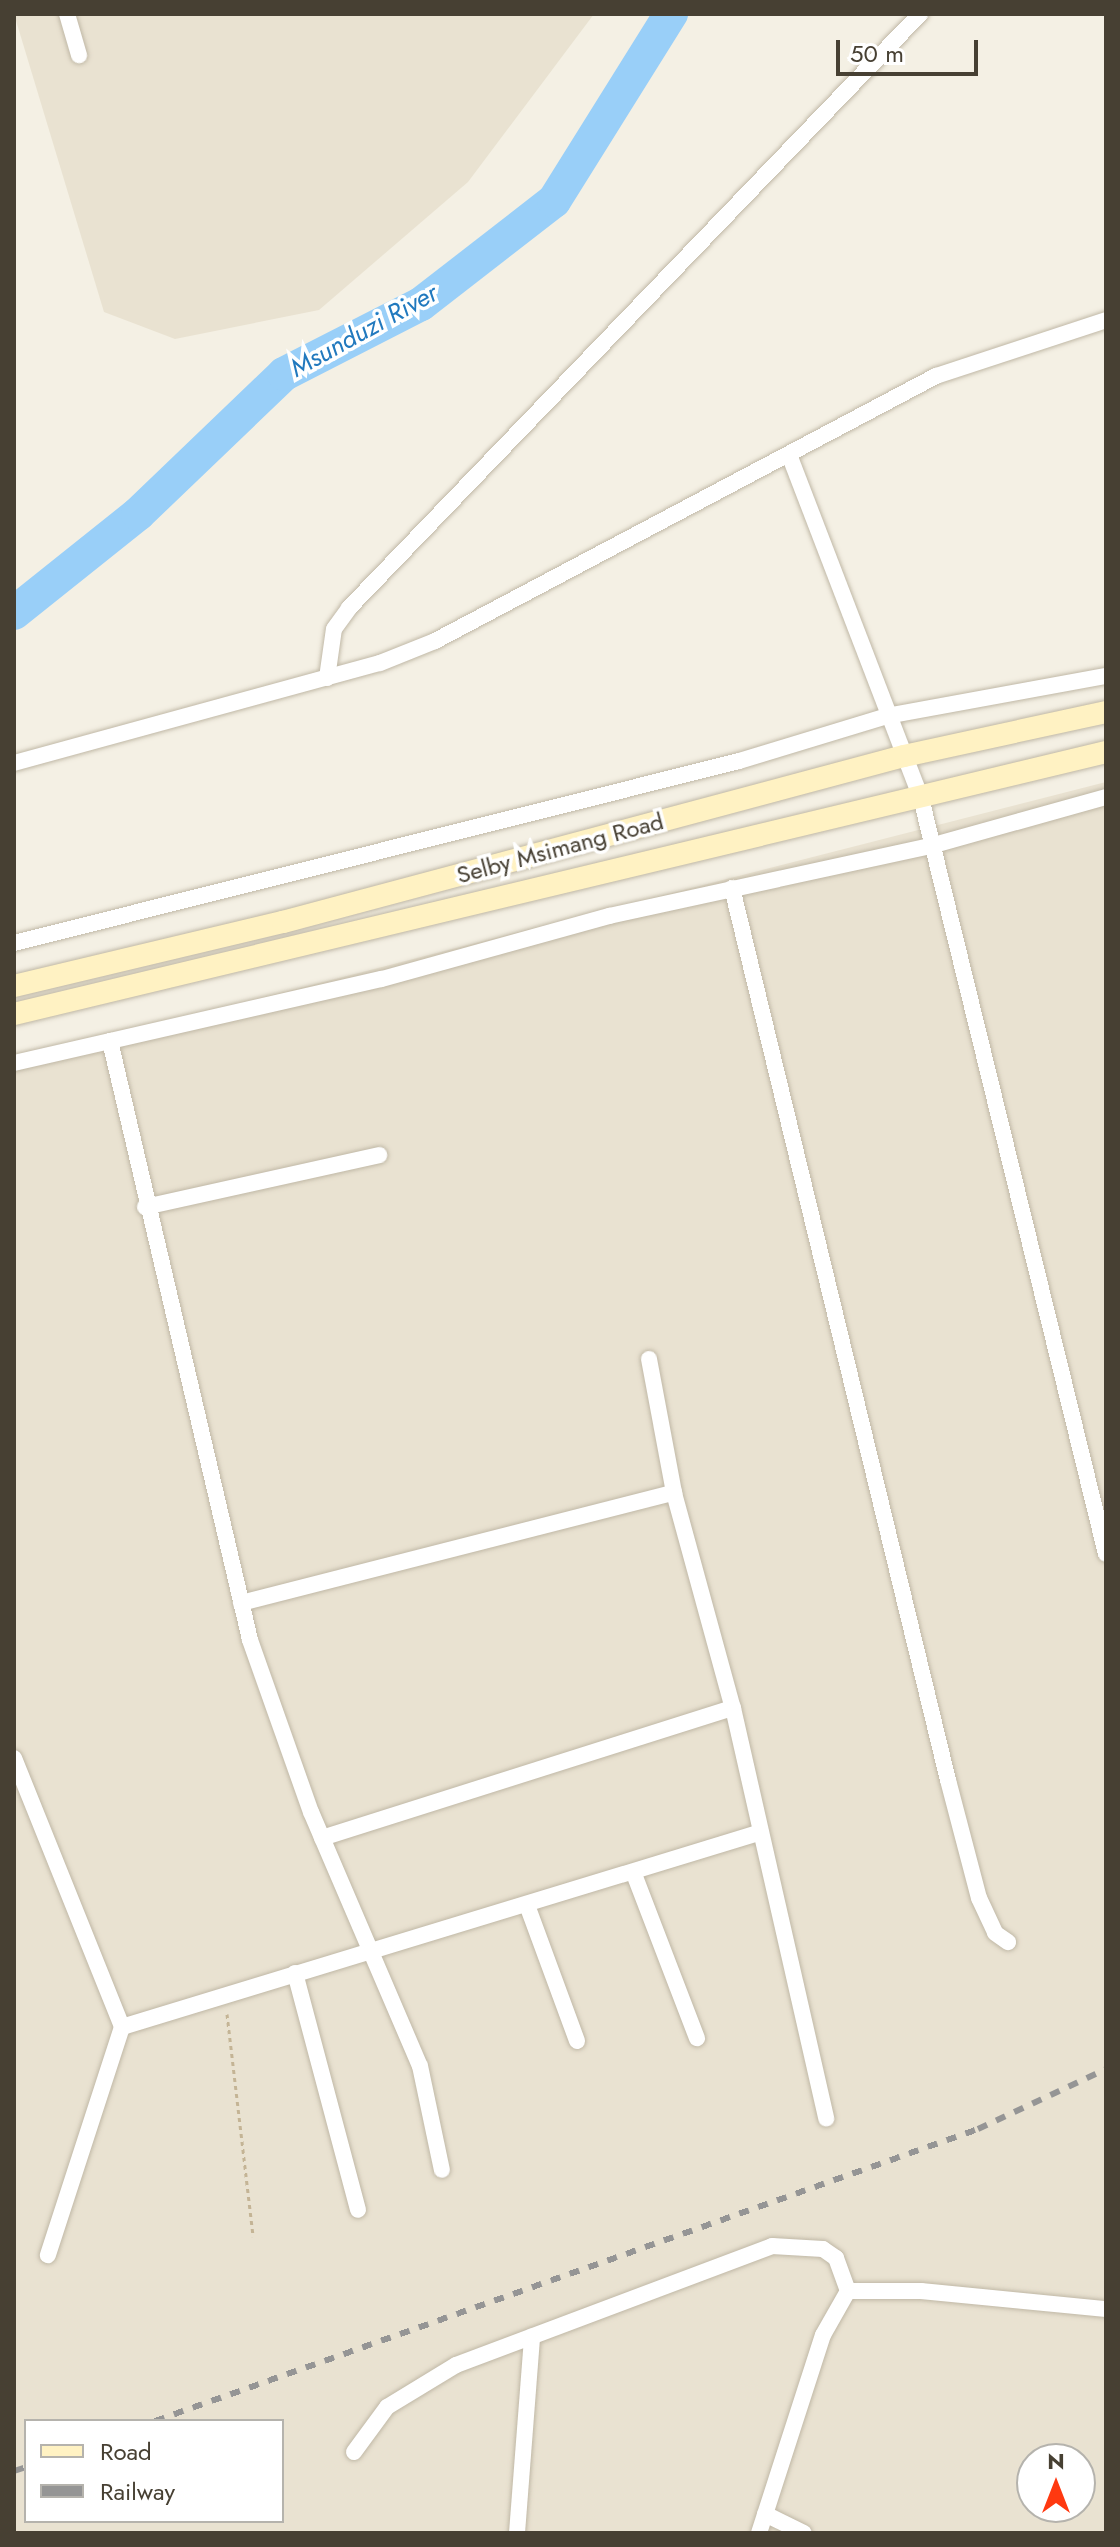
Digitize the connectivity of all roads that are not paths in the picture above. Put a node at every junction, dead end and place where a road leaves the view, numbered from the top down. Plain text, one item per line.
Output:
1 (67, 14) edge
2 (920, 14) edge
3 (79, 55) dead end
4 (1106, 320) edge
5 (790, 457) junction
6 (1106, 676) edge
7 (327, 678) junction
8 (1106, 712) edge
9 (887, 716) junction
10 (1106, 752) edge
11 (904, 756) junction
12 (14, 763) edge
13 (1106, 797) edge
14 (921, 798) junction
15 (934, 845) junction
16 (732, 888) junction
17 (14, 943) edge
18 (14, 986) edge
19 (14, 1014) edge
20 (110, 1041) junction
21 (14, 1063) edge
22 (379, 1155) dead end
23 (145, 1207) junction
24 (649, 1359) dead end
25 (674, 1493) junction
26 (1106, 1554) edge
27 (241, 1603) junction
28 (733, 1708) junction
29 (14, 1758) edge
30 (758, 1833) junction
31 (322, 1838) junction
32 (634, 1874) junction
33 (527, 1905) junction
34 (1008, 1942) dead end
35 (372, 1950) junction
36 (295, 1973) junction
37 (122, 2027) junction
38 (697, 2038) dead end
39 (577, 2041) dead end
40 (826, 2119) dead end
41 (442, 2170) dead end
42 (358, 2210) dead end
43 (48, 2255) dead end
44 (848, 2291) junction
45 (1106, 2309) edge
46 (532, 2337) junction
47 (354, 2452) dead end
48 (765, 2514) junction
49 (517, 2533) edge
50 (759, 2533) edge
51 (804, 2533) edge

1 - 3 street
2 - 7 street
4 - 5 street
5 - 7 street
5 - 9 street
6 - 9 street
7 - 12 street
8 - 11 main road, Selby Msimang Road
9 - 11 street
9 - 17 street
10 - 14 main road, Selby Msimang Road
11 - 14 street
11 - 18 main road, Selby Msimang Road
13 - 15 street
14 - 15 street
14 - 19 main road, Selby Msimang Road
15 - 16 street
15 - 26 street
16 - 20 street
16 - 34 street
20 - 21 street
20 - 23 street
22 - 23 street
23 - 27 street
24 - 25 street
25 - 27 street
25 - 28 street
27 - 31 street
28 - 30 street
28 - 31 street
29 - 37 street
30 - 32 street
30 - 40 street
31 - 35 street
32 - 33 street
32 - 38 street
33 - 35 street
33 - 39 street
35 - 36 street
35 - 41 street
36 - 37 street
36 - 42 street
37 - 43 street
44 - 45 street
44 - 46 street
44 - 48 street
46 - 47 street
46 - 49 street
48 - 50 street
48 - 51 street

